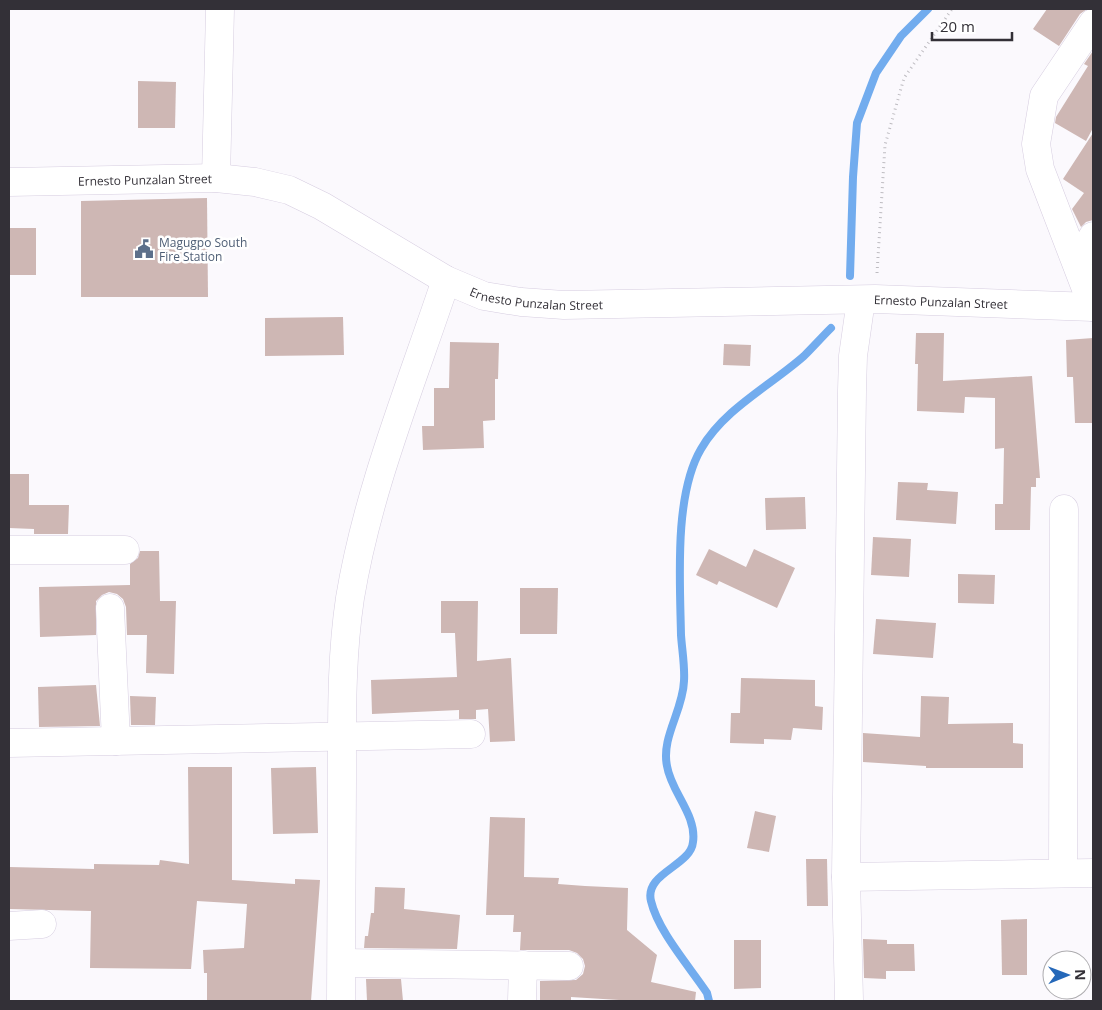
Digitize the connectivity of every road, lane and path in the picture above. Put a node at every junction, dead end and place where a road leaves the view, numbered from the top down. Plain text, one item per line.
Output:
1 (220, 9) edge
2 (952, 9) edge
3 (1093, 23) edge
4 (216, 178) junction
5 (9, 182) edge
6 (1093, 236) edge
7 (1077, 262) junction
8 (446, 280) junction
9 (868, 300) junction
10 (1093, 307) edge
11 (1064, 509) dead end
12 (9, 550) edge
13 (126, 550) dead end
14 (110, 608) dead end
15 (471, 734) dead end
16 (342, 737) junction
17 (116, 742) junction
18 (9, 743) edge
19 (1063, 873) junction
20 (1093, 873) edge
21 (846, 877) junction
22 (42, 924) dead end
23 (9, 926) edge
24 (342, 963) junction
25 (523, 965) junction
26 (570, 966) dead end
27 (849, 1000) edge
28 (341, 1001) edge
29 (522, 1001) edge

1 - 4 street
2 - 9 path
3 - 7 street
4 - 5 street, Ernesto Punzalan Street
4 - 8 street, Ernesto Punzalan Street
6 - 7 street
7 - 10 street
8 - 9 street, Ernesto Punzalan Street
8 - 16 street
9 - 10 street, Ernesto Punzalan Street
9 - 21 street
11 - 19 street
12 - 13 street
14 - 17 street
15 - 16 street
16 - 17 street
16 - 24 street
17 - 18 street
19 - 20 street
19 - 21 street
21 - 27 street
22 - 23 street
24 - 25 street
24 - 28 street
25 - 26 street
25 - 29 street

